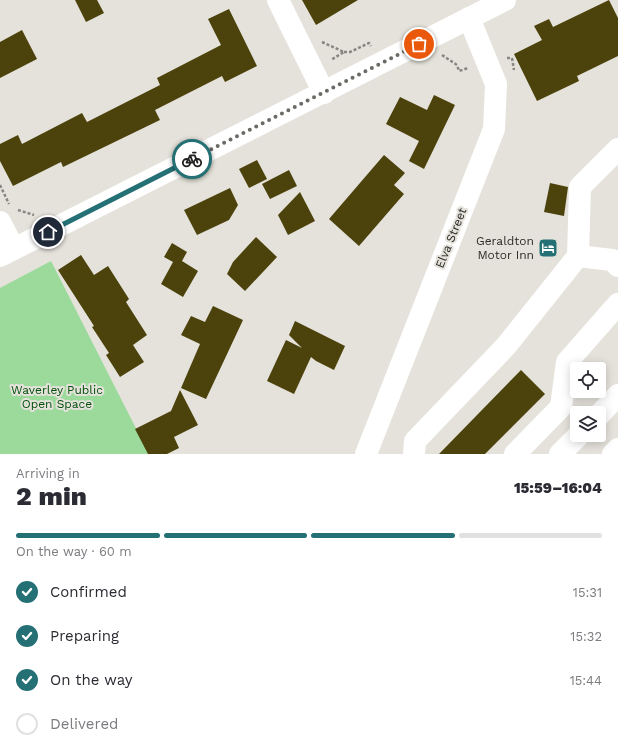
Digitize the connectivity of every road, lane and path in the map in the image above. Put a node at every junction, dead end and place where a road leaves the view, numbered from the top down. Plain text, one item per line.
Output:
1 (278, 0) edge
2 (505, 0) edge
3 (469, 18) junction
4 (364, 46) dead end
5 (344, 52) dead end
6 (324, 93) junction
7 (618, 149) edge
8 (0, 185) edge
9 (41, 217) dead end
10 (0, 222) edge
11 (7, 253) edge
12 (578, 256) junction
13 (618, 266) edge
14 (618, 304) edge
15 (618, 395) edge
16 (606, 408) edge
17 (572, 442) edge
18 (618, 449) edge
19 (366, 454) edge
20 (414, 454) edge
21 (515, 454) edge
22 (560, 454) edge
23 (613, 454) edge

1 - 6 main road
2 - 3 main road
3 - 6 main road
3 - 19 main road, Elva Street
4 - 5 path
6 - 11 main road
7 - 12 main road
8 - 9 path
10 - 11 main road
12 - 13 main road
12 - 20 main road
14 - 21 main road
15 - 16 main road
17 - 22 main road
18 - 23 main road

